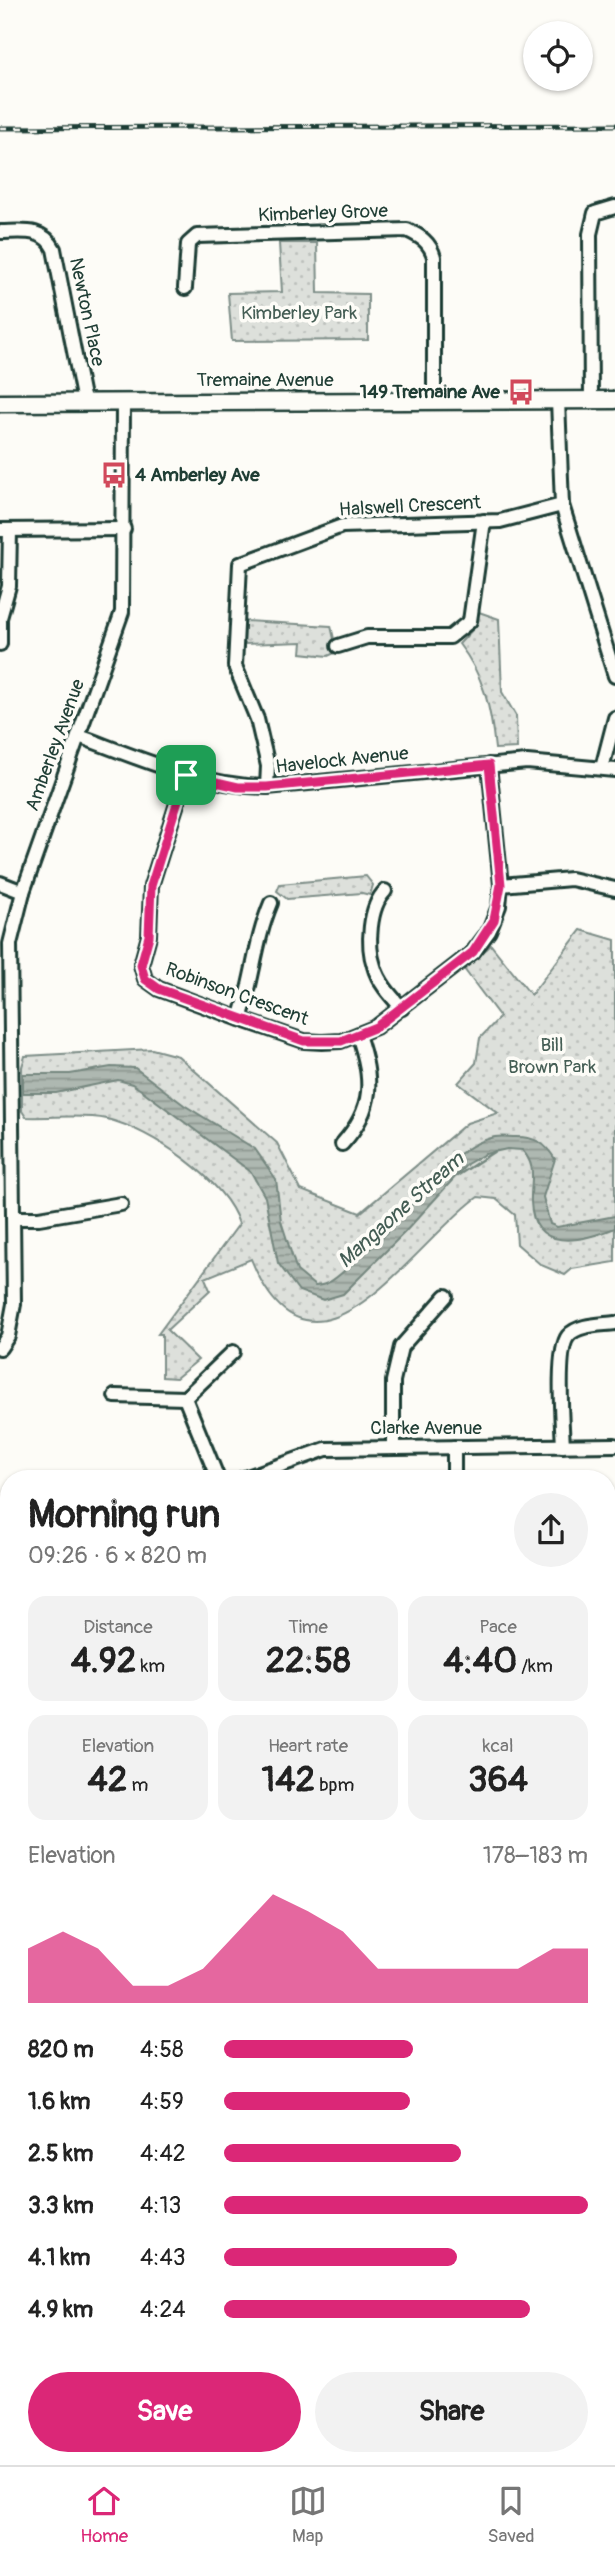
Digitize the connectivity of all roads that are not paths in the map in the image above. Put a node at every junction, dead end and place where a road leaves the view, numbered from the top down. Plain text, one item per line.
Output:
1 (615, 207) edge
2 (0, 232) edge
3 (185, 288) dead end
4 (434, 400) junction
5 (558, 400) junction
6 (590, 400) junction
7 (615, 400) edge
8 (84, 402) junction
9 (123, 402) junction
10 (0, 403) edge
11 (562, 505) junction
12 (484, 521) junction
13 (124, 529) junction
14 (5, 530) edge
15 (0, 620) edge
16 (1, 644) edge
17 (338, 646) dead end
18 (615, 676) edge
19 (615, 718) edge
20 (79, 736) junction
21 (489, 765) junction
22 (609, 769) edge
23 (186, 775) junction
24 (267, 787) junction
25 (0, 883) edge
26 (501, 885) junction
27 (615, 889) edge
28 (385, 891) dead end
29 (23, 892) junction
30 (271, 903) dead end
31 (402, 1008) junction
32 (240, 1019) junction
33 (358, 1035) junction
34 (342, 1144) dead end
35 (121, 1204) dead end
36 (14, 1219) junction
37 (446, 1296) dead end
38 (615, 1323) edge
39 (0, 1348) edge
40 (233, 1352) dead end
41 (115, 1396) dead end
42 (185, 1398) junction
43 (615, 1445) edge
44 (563, 1446) junction
45 (393, 1447) junction
46 (454, 1447) junction
47 (214, 1470) edge
48 (267, 1470) edge
49 (454, 1470) edge

1 - 6 street
2 - 8 street, Newton Place
3 - 4 street, Kimberley Grove
4 - 5 main road, Tremaine Avenue
4 - 9 main road, Tremaine Avenue
5 - 6 main road, Tremaine Avenue
5 - 11 street
6 - 7 main road, Tremaine Avenue
8 - 9 main road, Tremaine Avenue
8 - 10 main road, Tremaine Avenue
9 - 13 street, Amberley Avenue
11 - 12 street, Halswell Crescent
11 - 18 street
12 - 17 street
12 - 24 street, Halswell Crescent
13 - 14 street
13 - 20 street, Amberley Avenue
14 - 15 street
15 - 16 street
19 - 22 street
20 - 23 street, Havelock Avenue
20 - 29 street, Amberley Avenue
21 - 22 street, Havelock Avenue
21 - 24 street, Havelock Avenue
21 - 26 street, Robinson Crescent
23 - 24 street, Havelock Avenue
23 - 32 street, Robinson Crescent
25 - 29 street
26 - 27 street
26 - 31 street, Robinson Crescent
28 - 31 street
29 - 36 street, Amberley Avenue
30 - 32 street
31 - 33 street, Robinson Crescent
32 - 33 street, Robinson Crescent
33 - 34 street
35 - 36 street
36 - 39 street, Amberley Avenue
37 - 45 street
38 - 44 street
40 - 42 street
41 - 42 street
42 - 47 street
43 - 44 street, Clarke Avenue
44 - 46 street, Clarke Avenue
45 - 46 street, Clarke Avenue
45 - 48 street, Clarke Avenue
46 - 49 street

